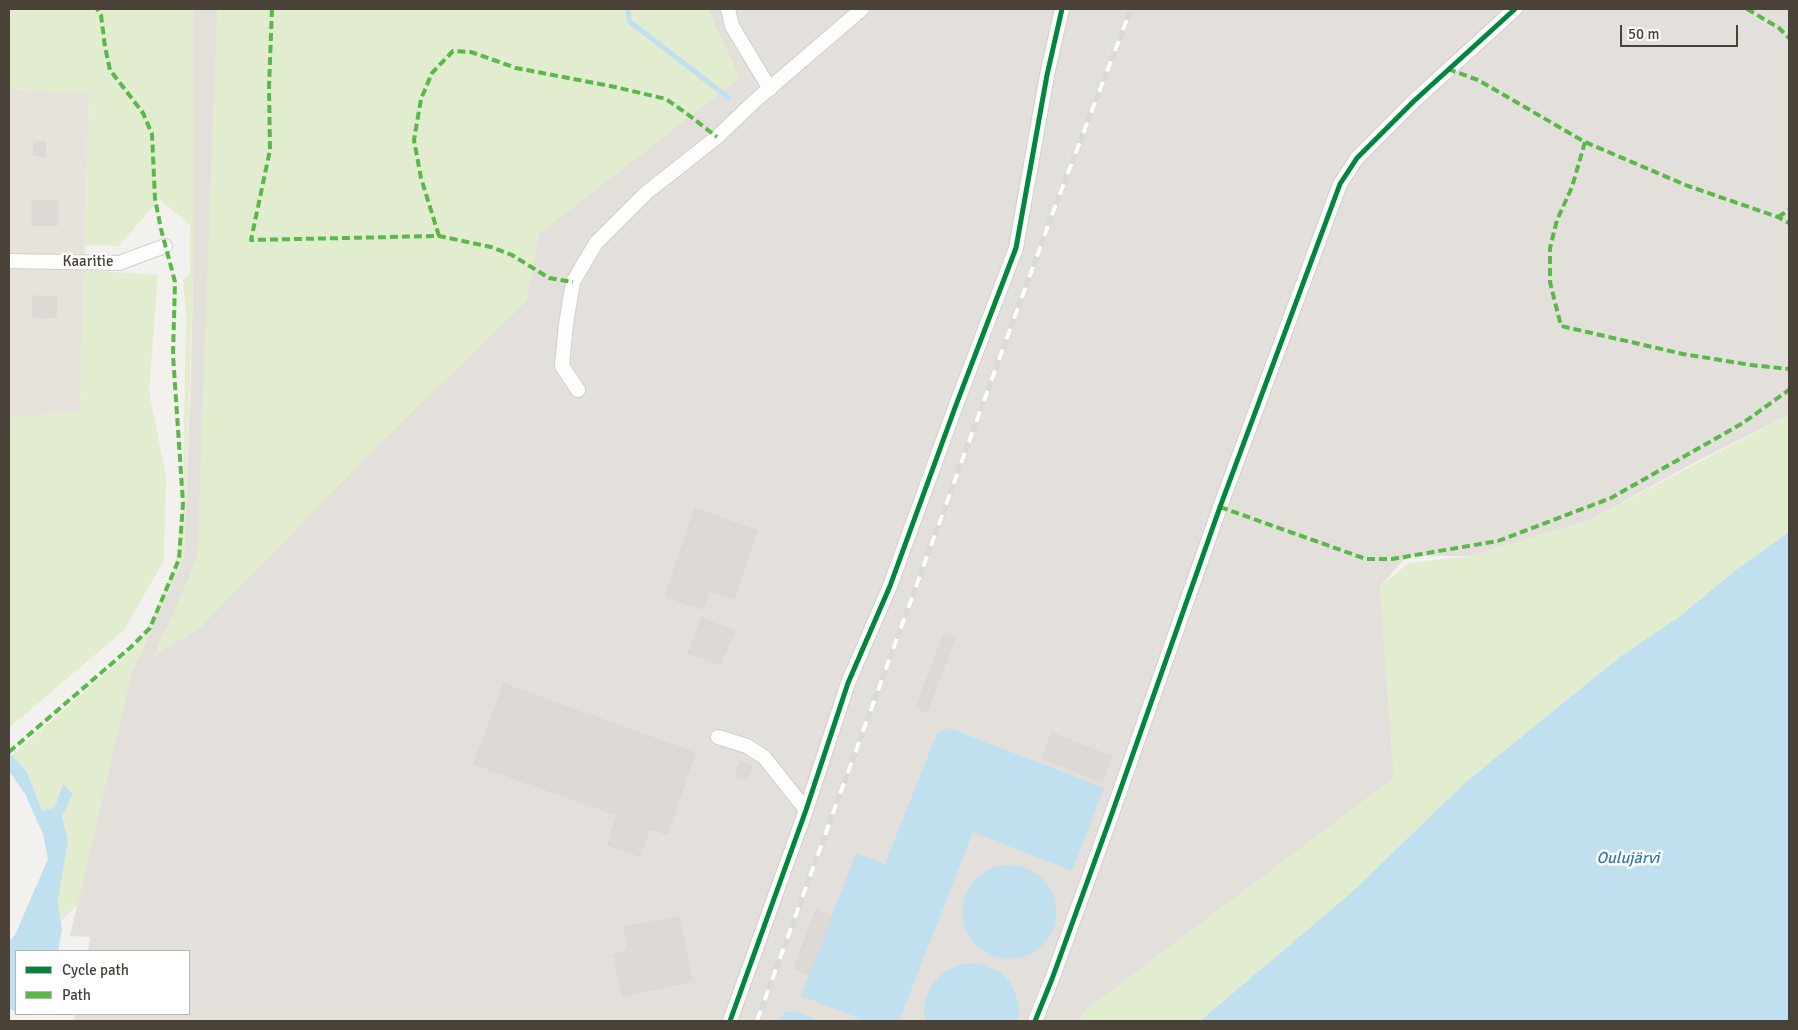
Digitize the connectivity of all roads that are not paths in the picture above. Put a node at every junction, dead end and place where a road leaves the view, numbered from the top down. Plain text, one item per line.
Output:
1 (728, 9) edge
2 (862, 9) edge
3 (1062, 9) edge
4 (1515, 9) edge
5 (770, 89) junction
6 (165, 246) dead end
7 (9, 261) edge
8 (578, 390) dead end
9 (718, 737) dead end
10 (806, 810) junction
11 (730, 1021) edge
12 (1035, 1021) edge

1 - 5 street
2 - 5 street
3 - 10 street
4 - 12 street
5 - 8 street
6 - 7 street, Kaaritie
9 - 10 street
10 - 11 street

